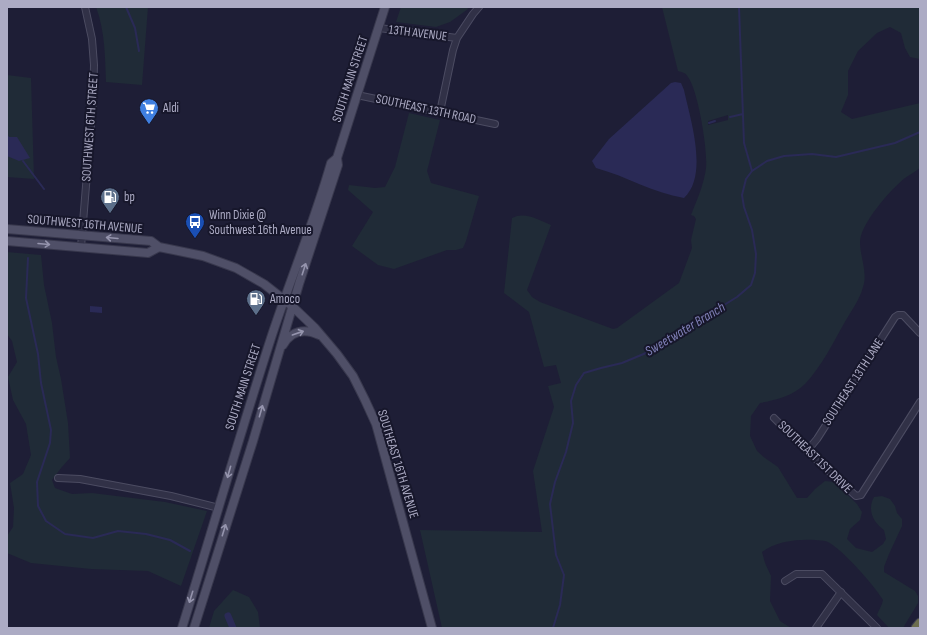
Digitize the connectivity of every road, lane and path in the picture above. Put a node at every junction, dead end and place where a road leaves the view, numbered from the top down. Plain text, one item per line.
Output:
1 (85, 7) edge
2 (385, 7) edge
3 (479, 7) edge
4 (379, 28) junction
5 (457, 38) junction
6 (357, 95) junction
7 (440, 112) junction
8 (495, 124) dead end
9 (336, 158) junction
10 (7, 230) edge
11 (82, 236) junction
12 (7, 241) edge
13 (159, 247) junction
14 (81, 248) junction
15 (284, 300) junction
16 (292, 306) junction
17 (920, 333) edge
18 (323, 337) junction
19 (279, 350) junction
20 (920, 402) edge
21 (774, 418) dead end
22 (240, 435) junction
23 (253, 441) junction
24 (807, 451) junction
25 (58, 478) dead end
26 (219, 508) junction
27 (230, 512) junction
28 (785, 581) dead end
29 (841, 592) junction
30 (920, 623) edge
31 (182, 628) edge
32 (194, 628) edge
33 (432, 628) edge
34 (816, 628) edge
35 (877, 628) edge
36 (916, 628) edge

1 - 11 street, SOUTHWEST 6TH STREET
2 - 4 main road, SOUTH MAIN STREET
3 - 5 street
4 - 5 street, 13TH AVENUE
4 - 6 main road, SOUTH MAIN STREET
5 - 7 street
6 - 7 street, SOUTHEAST 13TH ROAD
6 - 9 main road, SOUTH MAIN STREET
7 - 8 street, SOUTHEAST 13TH ROAD
9 - 15 main road, SOUTH MAIN STREET
16 -> 9 main road, SOUTH MAIN STREET
10 - 11 main road, SOUTHWEST 16TH AVENUE
13 -> 11 main road, SOUTHWEST 16TH AVENUE
11 - 14 street, SOUTHWEST 6TH STREET
12 -> 14 main road, SOUTHWEST 16TH AVENUE
13 - 14 main road, SOUTHWEST 16TH AVENUE
13 - 15 main road, SOUTHWEST 16TH AVENUE
15 - 16 main road, SOUTHWEST 16TH AVENUE
15 - 22 main road, SOUTH MAIN STREET
16 - 18 main road, SOUTHEAST 16TH AVENUE
16 - 19 main road, SOUTH MAIN STREET
17 - 24 street, SOUTHEAST 13TH LANE
19 -> 18 main road
18 - 33 main road, SOUTHEAST 16TH AVENUE
23 -> 19 main road, SOUTH MAIN STREET
20 - 24 street, SOUTHEAST 1ST DRIVE
21 - 24 street, SOUTHEAST 1ST DRIVE
22 - 23 main road
22 -> 26 main road, SOUTH MAIN STREET
23 - 27 main road, SOUTH MAIN STREET
25 - 26 street
26 - 27 main road
26 -> 31 main road, SOUTH MAIN STREET
32 -> 27 main road, SOUTH MAIN STREET
28 - 29 street
29 - 34 street
29 - 35 street
30 - 36 highway

